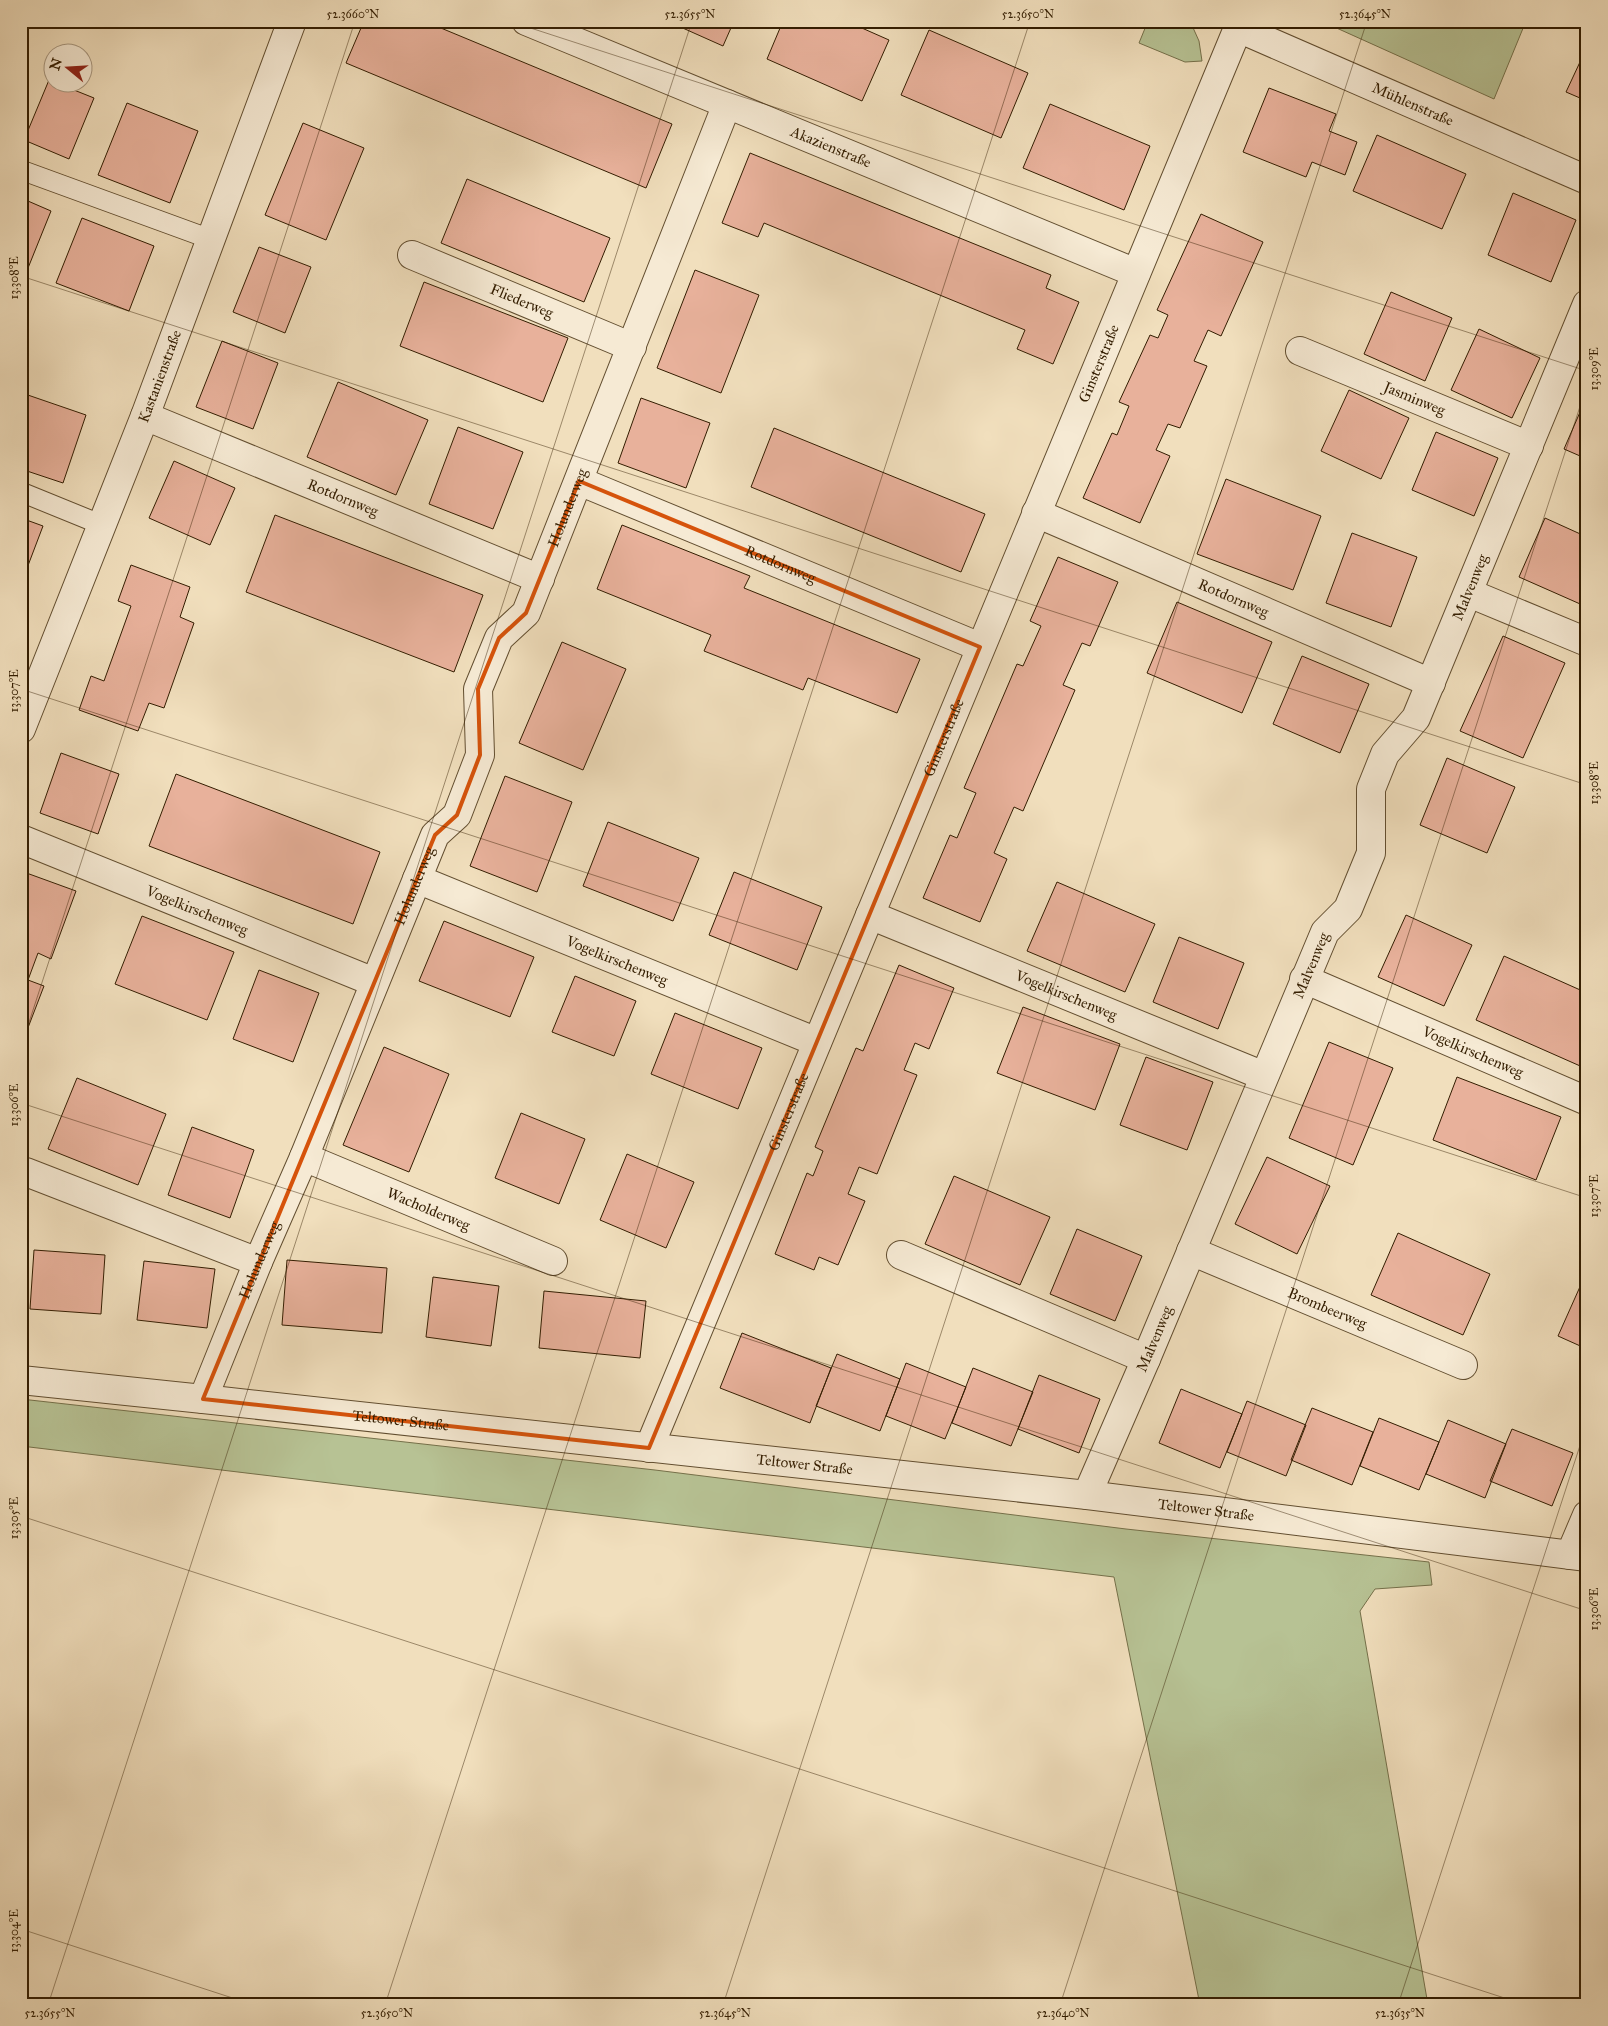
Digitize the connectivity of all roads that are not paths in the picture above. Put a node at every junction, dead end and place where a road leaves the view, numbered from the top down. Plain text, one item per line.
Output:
1 (292, 21) edge
2 (526, 21) edge
3 (1238, 28) joint
4 (727, 104) junction
5 (21, 170) edge
6 (1587, 180) edge
7 (210, 239) junction
8 (412, 255) dead end
9 (1136, 273) junction
10 (1587, 304) edge
11 (632, 347) junction
12 (1300, 351) dead end
13 (145, 416) junction
14 (1529, 446) junction
15 (579, 481) junction
16 (21, 492) edge
17 (1036, 513) junction
18 (102, 525) junction
19 (540, 579) junction
20 (1469, 593) junction
21 (1587, 642) edge
22 (980, 647) junction
23 (1431, 683) junction
24 (21, 729) edge
25 (21, 839) edge
26 (418, 879) junction
27 (870, 915) junction
28 (1304, 979) junction
29 (374, 982) junction
30 (817, 1042) junction
31 (1264, 1076) junction
32 (1587, 1101) edge
33 (304, 1157) junction
34 (26, 1172) dead end
35 (1191, 1251) junction
36 (901, 1255) dead end
37 (553, 1261) dead end
38 (258, 1262) junction
39 (1146, 1359) junction
40 (1463, 1365) dead end
41 (21, 1380) edge
42 (203, 1398) junction
43 (649, 1448) junction
44 (1087, 1495) junction
45 (1587, 1515) edge
46 (1578, 1556) edge

1 - 7 street, Kastanienstraße
2 - 4 street, Akazienstraße
3 - 6 street, Mühlenstraße
3 - 9 street, Ginsterstraße
4 - 9 street, Akazienstraße
4 - 11 street, Holunderweg
5 - 7 lane
7 - 13 street, Kastanienstraße
8 - 11 street, Fliederweg
9 - 17 street, Ginsterstraße
10 - 14 street, Malvenweg
11 - 15 street, Holunderweg
12 - 14 street, Jasminweg
13 - 18 street, Kastanienstraße
13 - 19 street, Rotdornweg
14 - 20 street, Malvenweg
15 - 19 street, Holunderweg
15 - 22 street, Rotdornweg
16 - 18 lane
17 - 22 street, Ginsterstraße
17 - 23 street, Rotdornweg
18 - 24 street, Kastanienstraße
19 - 26 street, Holunderweg
20 - 21 street
20 - 23 street, Malvenweg
22 - 27 street, Ginsterstraße
23 - 28 street, Malvenweg
25 - 29 street, Vogelkirschenweg
26 - 29 street, Holunderweg
26 - 30 street, Vogelkirschenweg
27 - 30 street, Ginsterstraße
27 - 31 street, Vogelkirschenweg
28 - 31 street, Malvenweg
28 - 32 street, Vogelkirschenweg
29 - 33 street, Holunderweg
30 - 43 street, Ginsterstraße
31 - 35 street, Malvenweg
33 - 37 street, Wacholderweg
33 - 38 street, Holunderweg
34 - 38 street
35 - 39 street, Malvenweg
35 - 40 street, Brombeerweg
36 - 39 street
38 - 42 street, Holunderweg
39 - 44 street, Malvenweg
41 - 42 street, Teltower Straße
42 - 43 street, Teltower Straße
43 - 44 street, Teltower Straße
44 - 46 street, Teltower Straße
45 - 46 street

